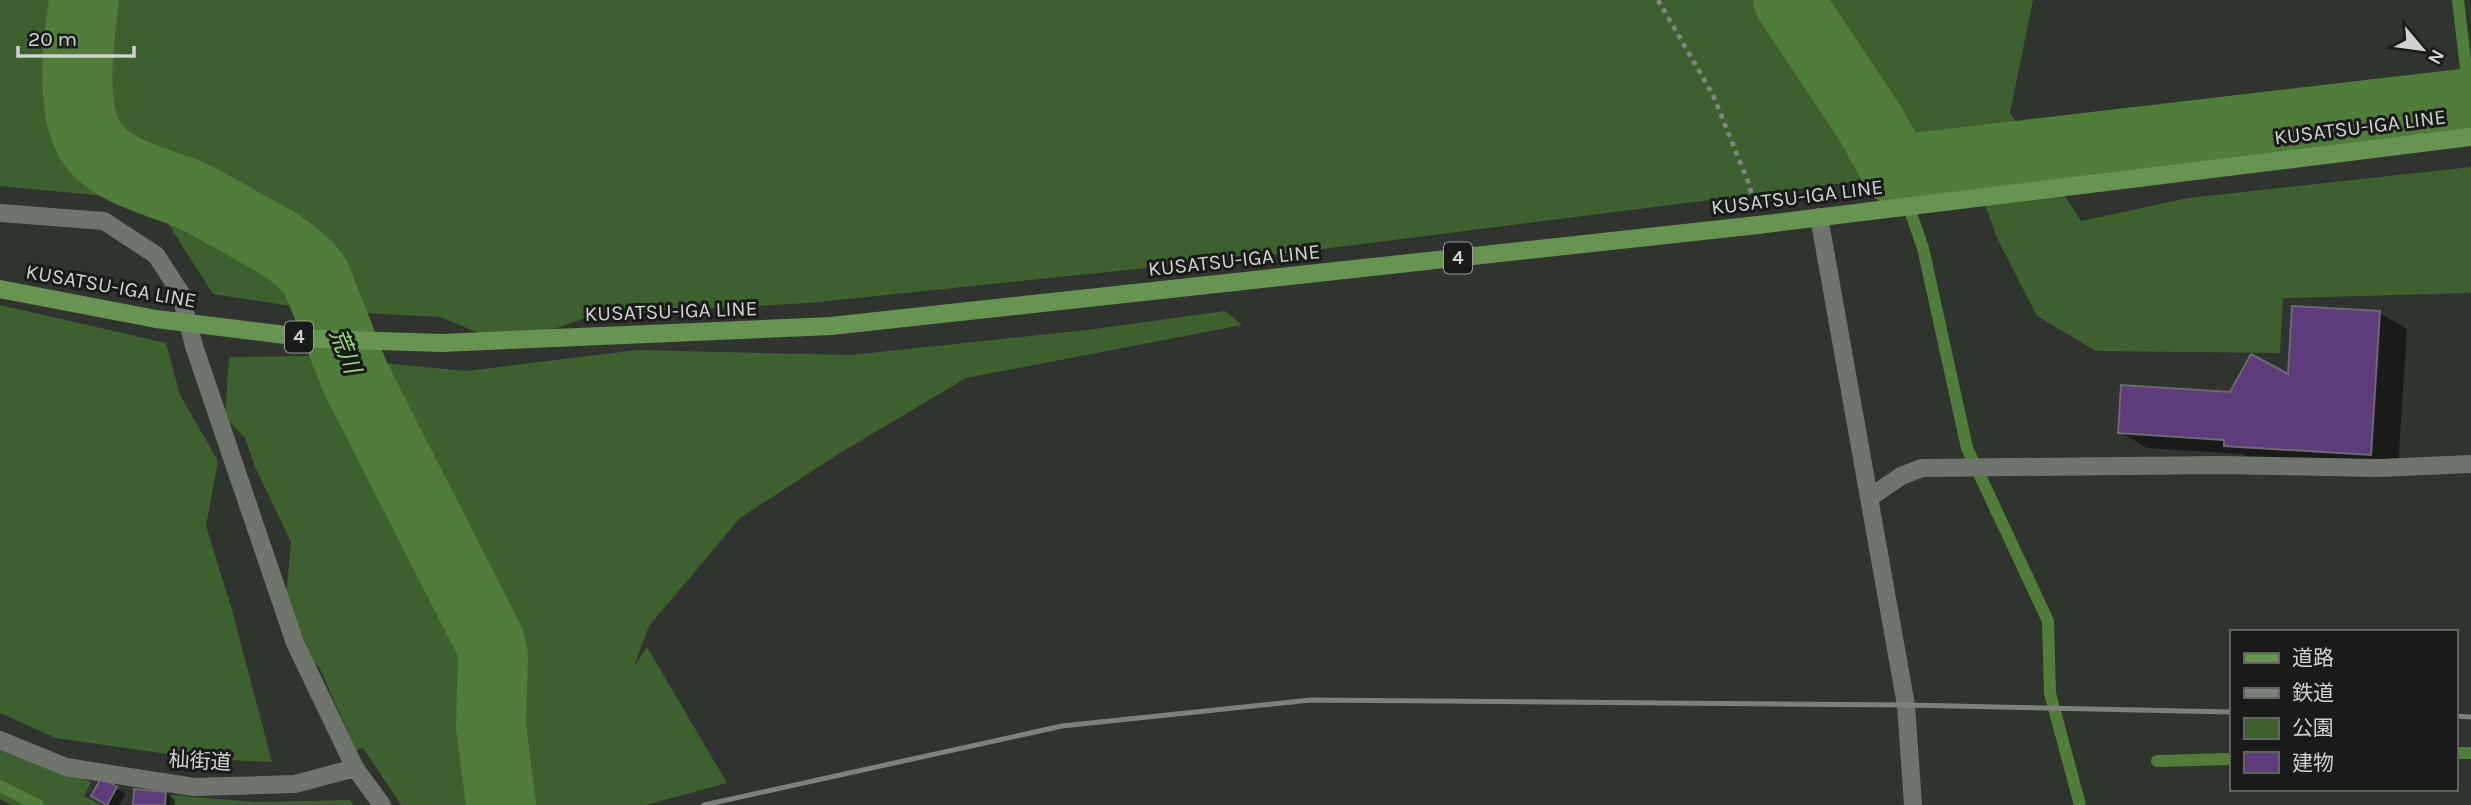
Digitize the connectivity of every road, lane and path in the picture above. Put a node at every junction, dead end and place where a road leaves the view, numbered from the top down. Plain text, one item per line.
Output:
1 (1658, 0) edge
2 (2471, 137) edge
3 (0, 213) edge
4 (1819, 217) junction
5 (1758, 225) junction
6 (0, 289) edge
7 (2471, 464) edge
8 (1869, 498) junction
9 (0, 740) edge
10 (355, 768) junction
11 (382, 805) edge
12 (1913, 805) edge

1 - 5 path
2 - 4 main road, KUSATSU-IGA LINE / 4
3 - 10 street
4 - 5 main road, KUSATSU-IGA LINE / 4
4 - 8 street
5 - 6 main road, KUSATSU-IGA LINE / 4
7 - 8 street
8 - 12 street
9 - 10 street, 杣街道
10 - 11 street

